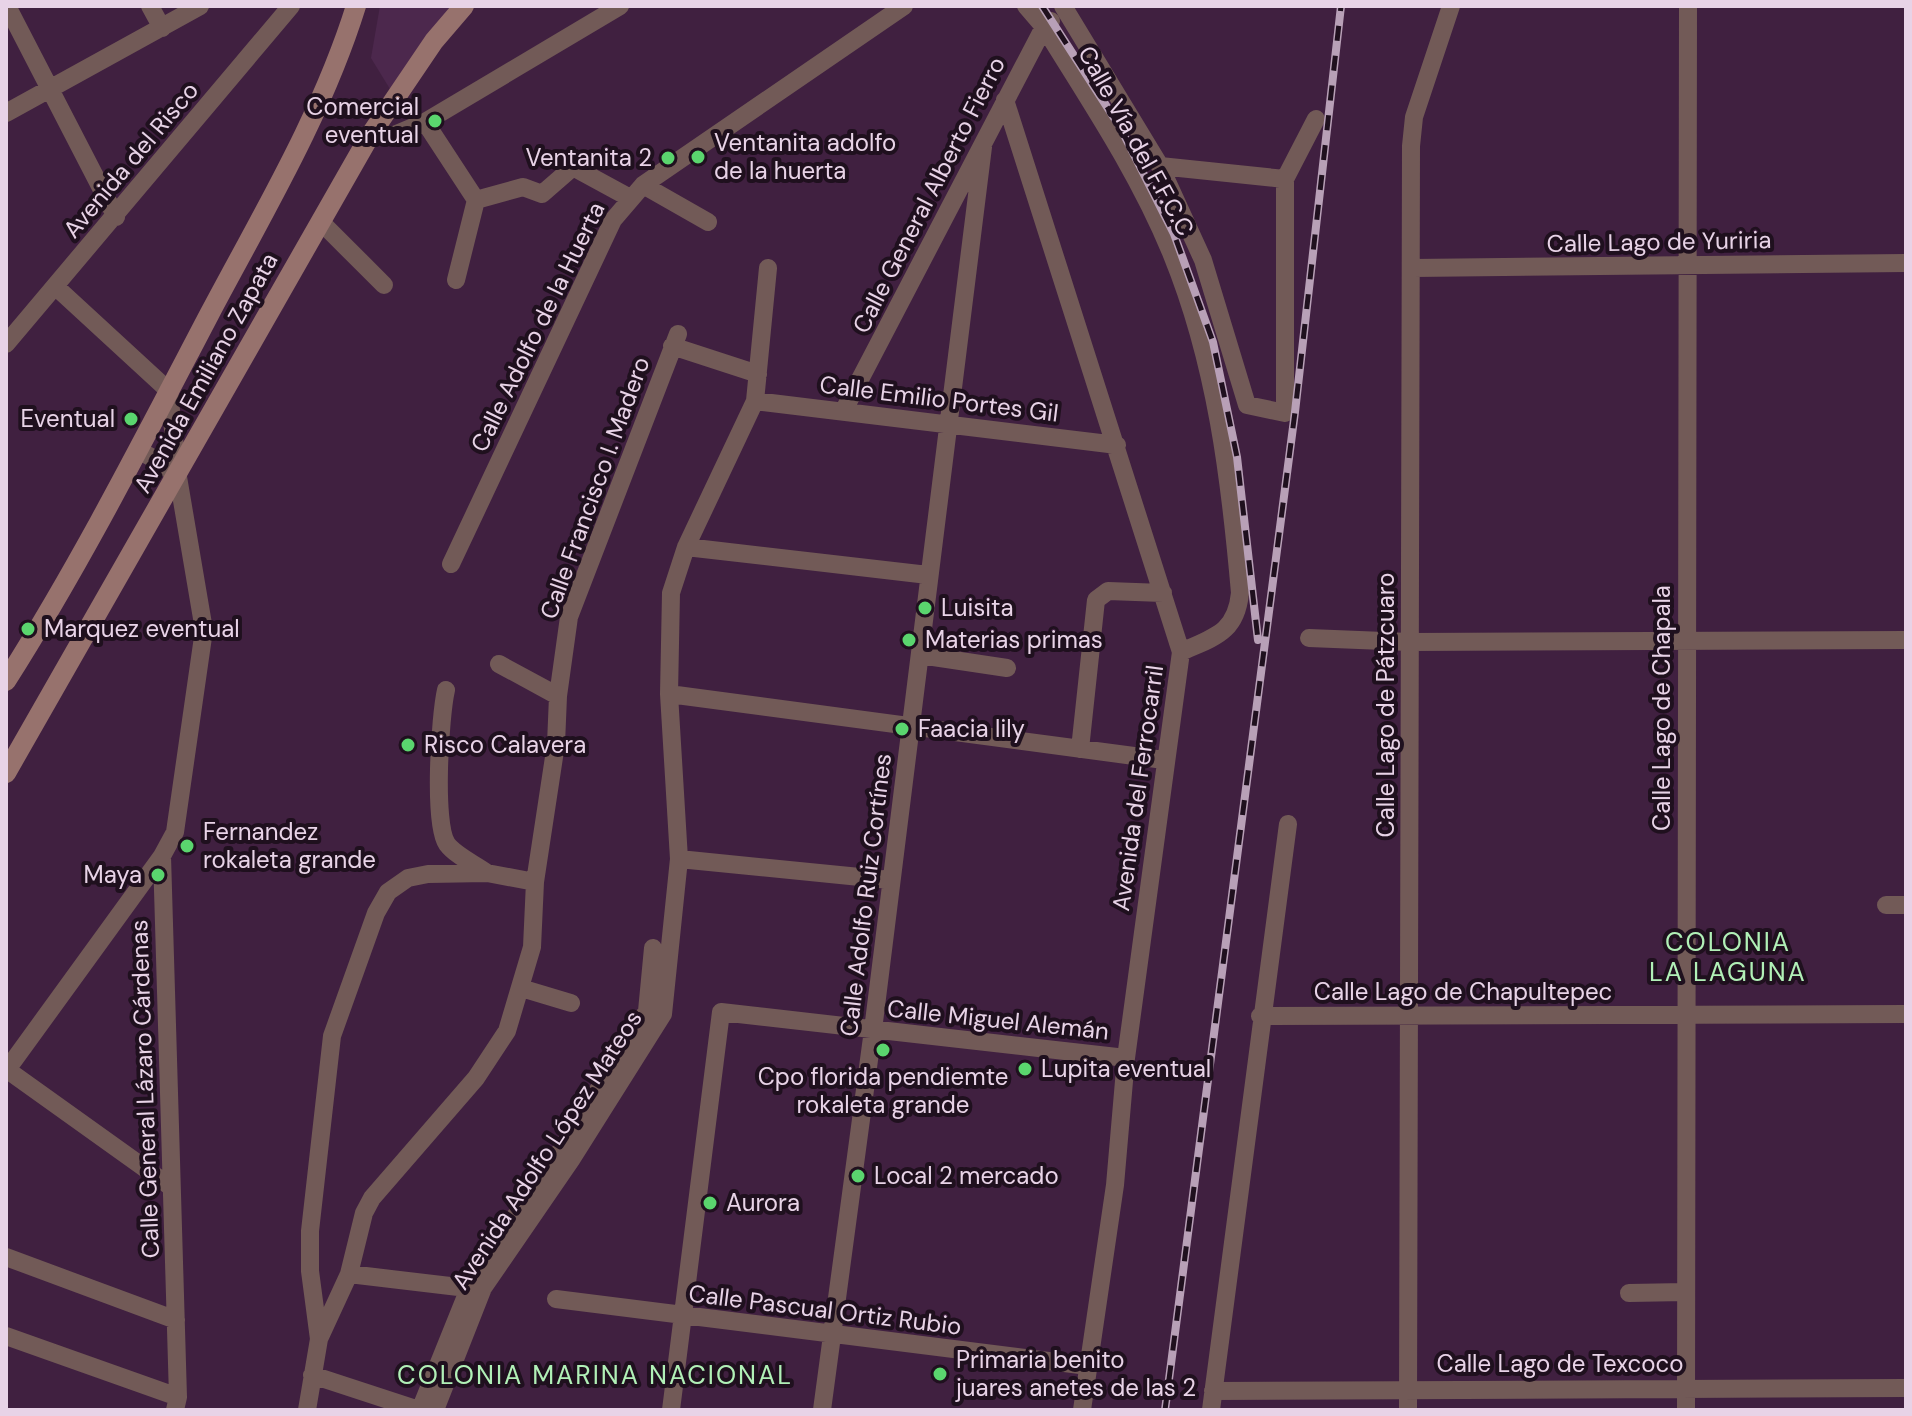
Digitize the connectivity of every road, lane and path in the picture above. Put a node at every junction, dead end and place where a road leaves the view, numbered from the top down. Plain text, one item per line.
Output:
1 (7, 6) edge
2 (150, 6) edge
3 (200, 6) edge
4 (291, 6) edge
5 (356, 6) edge
6 (464, 6) edge
7 (620, 6) edge
8 (904, 6) edge
9 (1026, 6) edge
10 (1451, 6) edge
11 (1688, 6) edge
12 (1065, 8) edge
13 (1044, 27) junction
14 (162, 28) junction
15 (49, 88) junction
16 (1005, 100) junction
17 (6, 113) edge
18 (1316, 119) dead end
19 (425, 122) junction
20 (369, 137) junction
21 (983, 147) junction
22 (1160, 166) junction
23 (1285, 179) junction
24 (636, 192) junction
25 (476, 200) junction
26 (116, 217) junction
27 (321, 222) junction
28 (708, 222) dead end
29 (1906, 263) edge
30 (1687, 266) junction
31 (768, 268) dead end
32 (1413, 268) junction
33 (456, 280) dead end
34 (384, 285) dead end
35 (56, 287) junction
36 (6, 344) edge
37 (758, 374) junction
38 (169, 391) junction
39 (755, 401) junction
40 (844, 410) junction
41 (947, 426) junction
42 (1117, 445) junction
43 (138, 450) junction
44 (178, 477) junction
45 (686, 547) junction
46 (451, 564) dead end
47 (928, 575) junction
48 (1163, 593) junction
49 (1309, 638) dead end
50 (1686, 640) junction
51 (1906, 640) edge
52 (1409, 642) junction
53 (1181, 652) junction
54 (920, 655) junction
55 (499, 664) dead end
56 (1007, 668) dead end
57 (6, 681) edge
58 (446, 690) dead end
59 (669, 694) junction
60 (558, 696) junction
61 (911, 728) junction
62 (1080, 749) junction
63 (1164, 760) junction
64 (6, 773) edge
65 (1288, 824) dead end
66 (162, 856) junction
67 (679, 859) junction
68 (487, 873) junction
69 (890, 880) junction
70 (535, 882) junction
71 (1886, 905) dead end
72 (1906, 905) edge
73 (653, 948) dead end
74 (521, 988) junction
75 (571, 1003) dead end
76 (1906, 1014) edge
77 (1685, 1015) junction
78 (1260, 1016) junction
79 (1410, 1016) junction
80 (873, 1030) junction
81 (1126, 1058) junction
82 (6, 1070) edge
83 (313, 1149) dead end
84 (171, 1187) junction
85 (6, 1257) edge
86 (349, 1274) junction
87 (467, 1288) junction
88 (1685, 1292) junction
89 (1629, 1293) dead end
90 (556, 1299) dead end
91 (683, 1316) junction
92 (176, 1320) junction
93 (831, 1335) junction
94 (6, 1336) edge
95 (319, 1339) junction
96 (1088, 1366) junction
97 (312, 1375) junction
98 (1408, 1388) junction
99 (1906, 1388) edge
100 (1686, 1389) junction
101 (1212, 1400) edge
102 (177, 1404) edge
103 (307, 1410) edge
104 (420, 1410) edge
105 (435, 1410) edge
106 (671, 1410) edge
107 (822, 1410) edge
108 (1082, 1410) edge
109 (1408, 1410) edge
110 (1686, 1410) edge

1 - 15 street
2 - 14 street
3 - 14 street
4 - 26 street, Avenida del Risco
5 - 38 main road, Avenida Emiliano Zapata
6 - 20 main road, Avenida Emiliano Zapata
7 - 19 street
8 - 24 street, Calle Adolfo de la Huerta
9 - 13 street, Calle Vía del F.F.C.C
10 - 32 street, Calle Lago de Pátzcuaro
11 - 30 street, Calle Lago de Chapala
12 - 13 street, Calle General Alberto Fierro
12 - 22 street, Calle Vía del F.F.C.C
13 - 16 street, Calle General Alberto Fierro
13 - 53 street, Calle Vía del F.F.C.C
14 - 15 street
15 - 17 street
15 - 26 street
16 - 21 street, Calle General Alberto Fierro
16 - 42 street, Avenida del Ferrocarril
18 - 23 street
19 - 20 street
19 - 25 street
20 - 27 main road, Avenida Emiliano Zapata
21 - 40 street, Calle General Alberto Fierro
21 - 41 street, Calle Adolfo Ruiz Cortínes
22 - 23 street
22 - 23 street, Calle Vía del F.F.C.C
24 - 25 street
24 - 28 street
24 - 46 street, Calle Adolfo de la Huerta
25 - 33 street
26 - 35 street, Avenida del Risco
27 - 34 street
27 - 44 main road, Avenida Emiliano Zapata
29 - 30 street, Calle Lago de Yuriria
30 - 32 street, Calle Lago de Yuriria
30 - 50 street, Calle Lago de Chapala
31 - 37 street, Avenida Adolfo López Mateos
32 - 52 street, Calle Lago de Pátzcuaro
35 - 36 street, Avenida del Risco
35 - 38 street
37 - 39 street, Avenida Adolfo López Mateos
37 - 60 street, Calle Francisco I. Madero
38 - 43 main road, Avenida Emiliano Zapata
38 - 44 street, Calle General Lázaro Cárdenas
39 - 40 street, Calle Emilio Portes Gil
39 - 45 street, Avenida Adolfo López Mateos
40 - 41 street, Calle Emilio Portes Gil
41 - 42 street, Calle Emilio Portes Gil
41 - 47 street, Calle Adolfo Ruiz Cortínes
42 - 48 street, Avenida del Ferrocarril
43 - 44 street
43 - 57 main road, Avenida Emiliano Zapata
44 - 64 main road, Avenida Emiliano Zapata
44 - 66 street, Calle General Lázaro Cárdenas
45 - 47 street
45 - 59 street, Avenida Adolfo López Mateos
47 - 54 street, Calle Adolfo Ruiz Cortínes
48 - 53 street, Avenida del Ferrocarril
48 - 62 street
49 - 52 street
50 - 51 street
50 - 52 street
50 - 77 street, Calle Lago de Chapala
52 - 79 street, Calle Lago de Pátzcuaro
53 - 63 street, Avenida del Ferrocarril
54 - 56 street
54 - 61 street, Calle Adolfo Ruiz Cortínes
55 - 60 street
58 - 68 street
59 - 61 street
59 - 67 street, Avenida Adolfo López Mateos
60 - 70 street, Calle Francisco I. Madero
61 - 62 street
61 - 69 street, Calle Adolfo Ruiz Cortínes
62 - 63 street
63 - 81 street, Avenida del Ferrocarril
65 - 78 street
66 - 82 street
66 - 84 street, Calle General Lázaro Cárdenas
67 - 69 street
67 - 105 street, Avenida Adolfo López Mateos
68 - 70 street
68 - 95 street
69 - 80 street, Calle Adolfo Ruiz Cortínes
70 - 74 street, Calle Francisco I. Madero
71 - 72 street
73 - 87 street
74 - 75 street
74 - 86 street, Calle Francisco I. Madero
76 - 77 street, Calle Lago de Chapultepec
77 - 79 street, Calle Lago de Chapultepec
77 - 88 street, Calle Lago de Chapala
78 - 79 street, Calle Lago de Chapultepec
78 - 101 street
79 - 98 street, Calle Lago de Pátzcuaro
80 - 81 street, Calle Miguel Alemán
80 - 91 street, Calle Miguel Alemán
80 - 93 street, Calle Adolfo Ruiz Cortínes
81 - 96 street, Avenida del Ferrocarril
82 - 84 street
83 - 97 street
84 - 92 street, Calle General Lázaro Cárdenas
85 - 92 street
86 - 87 street
86 - 95 street, Calle Francisco I. Madero
87 - 104 street
88 - 89 street
88 - 100 street, Calle Lago de Chapala
90 - 91 street, Calle Pascual Ortiz Rubio
91 - 93 street, Calle Pascual Ortiz Rubio
91 - 106 street
92 - 102 street, Calle General Lázaro Cárdenas
93 - 96 street, Calle Pascual Ortiz Rubio
93 - 107 street, Calle Adolfo Ruiz Cortínes
94 - 102 street
95 - 97 street, Calle Francisco I. Madero
96 - 108 street, Avenida del Ferrocarril
97 - 103 street, Calle Francisco I. Madero
97 - 104 street
98 - 100 street, Calle Lago de Texcoco
98 - 101 street, Calle Lago de Texcoco
98 - 109 street, Calle Lago de Pátzcuaro
99 - 100 street, Calle Lago de Texcoco
100 - 110 street, Calle Lago de Chapala

